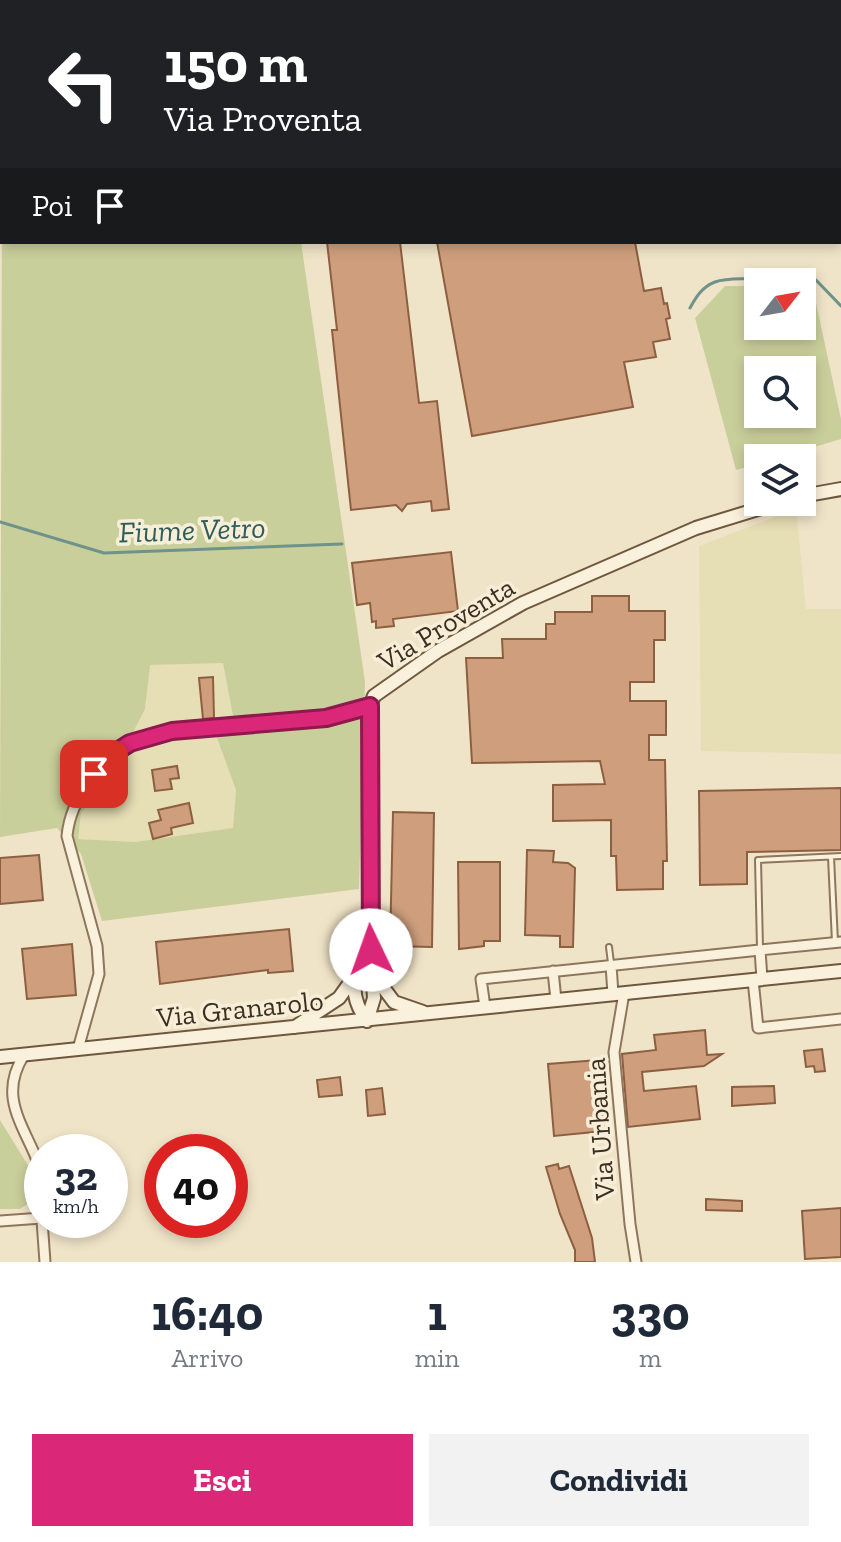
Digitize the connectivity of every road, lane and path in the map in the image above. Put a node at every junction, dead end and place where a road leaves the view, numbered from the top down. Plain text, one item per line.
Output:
1 (841, 489) edge
2 (816, 493) edge
3 (744, 513) edge
4 (370, 706) junction
5 (841, 856) edge
6 (831, 857) junction
7 (369, 925) junction
8 (838, 942) edge
9 (609, 947) dead end
10 (760, 950) junction
11 (611, 965) junction
12 (358, 971) junction
13 (553, 971) junction
14 (841, 971) edge
15 (374, 975) junction
16 (757, 979) junction
17 (618, 994) junction
18 (556, 1000) junction
19 (485, 1007) junction
20 (429, 1014) junction
21 (841, 1019) edge
22 (367, 1021) junction
23 (292, 1029) junction
24 (78, 1049) junction
25 (0, 1055) edge
26 (24, 1055) junction
27 (0, 1082) edge
28 (6, 1093) junction
29 (24, 1137) edge
30 (24, 1220) edge
31 (0, 1221) edge
32 (43, 1238) edge
33 (45, 1262) edge
34 (636, 1262) edge

1 - 2 street
3 - 4 street, Via Proventa
4 - 7 street
4 - 24 street, Via Proventa
5 - 6 lane
6 - 8 lane
6 - 10 lane
7 - 12 street
7 - 15 street
8 - 10 street
9 - 11 lane
10 - 11 street
10 - 16 street
11 - 13 street
11 - 17 street, Via Urbania
12 - 22 street
12 - 23 street
13 - 18 street
13 - 19 street
14 - 16 street, Via Granarolo
15 - 20 street
15 - 22 street
16 - 17 street, Via Granarolo
16 - 21 street
17 - 18 street, Via Granarolo
17 - 34 street, Via Urbania
18 - 19 street, Via Granarolo
19 - 20 street, Via Granarolo
20 - 22 street, Via Granarolo
22 - 23 street, Via Granarolo
23 - 24 street, Via Granarolo
24 - 26 street, Via Granarolo
25 - 26 street, Via Granarolo
26 - 28 street
27 - 28 street
28 - 29 street
30 - 31 street
32 - 33 street

